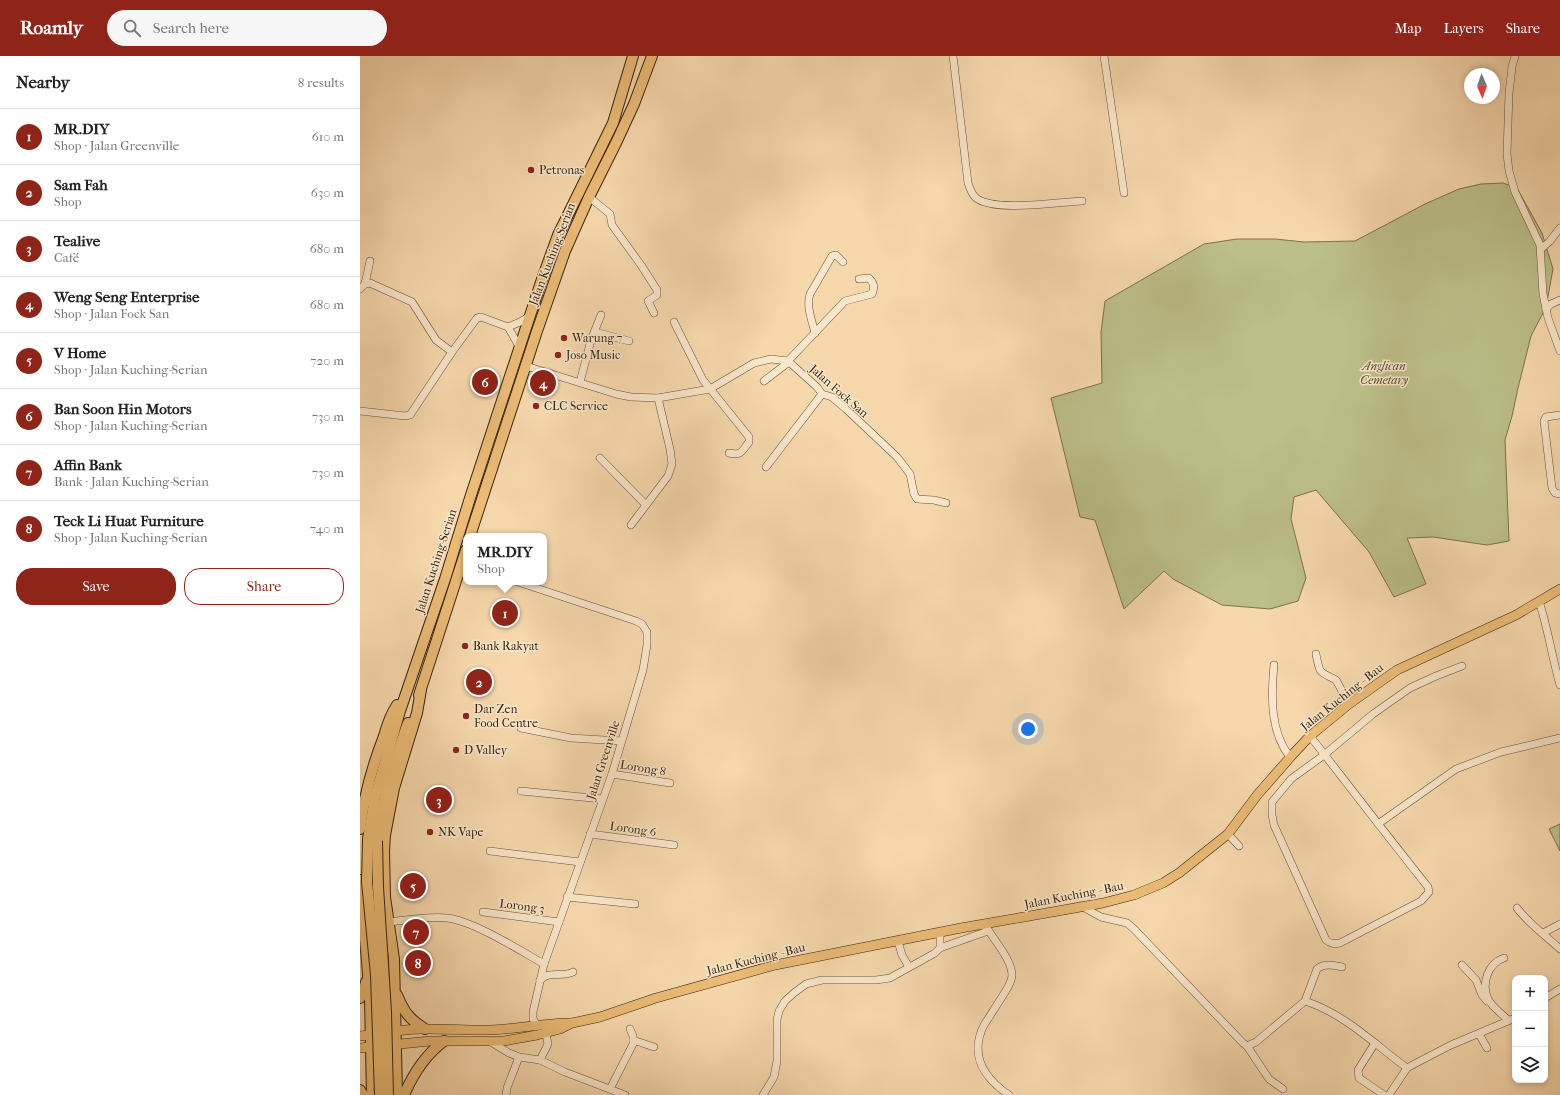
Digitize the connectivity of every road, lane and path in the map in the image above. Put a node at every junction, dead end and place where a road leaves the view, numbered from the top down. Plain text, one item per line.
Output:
1 (633, 56) edge
2 (652, 56) edge
3 (952, 56) edge
4 (1104, 56) edge
5 (1515, 56) edge
6 (1124, 193) dead end
7 (589, 197) junction
8 (1082, 201) dead end
9 (1560, 228) edge
10 (1541, 249) junction
11 (370, 260) dead end
12 (842, 262) dead end
13 (859, 279) dead end
14 (363, 286) edge
15 (1560, 300) edge
16 (1546, 309) junction
17 (654, 313) dead end
18 (601, 315) dead end
19 (530, 316) junction
20 (674, 322) dead end
21 (508, 327) junction
22 (595, 332) junction
23 (815, 333) junction
24 (629, 341) dead end
25 (520, 348) junction
26 (1560, 351) edge
27 (452, 352) junction
28 (788, 361) junction
29 (526, 366) junction
30 (764, 381) dead end
31 (580, 382) junction
32 (710, 389) junction
33 (822, 394) junction
34 (658, 398) junction
35 (360, 411) edge
36 (1560, 415) edge
37 (729, 453) dead end
38 (600, 458) dead end
39 (766, 467) dead end
40 (1560, 494) edge
41 (645, 504) junction
42 (946, 504) dead end
43 (631, 525) dead end
44 (471, 533) edge
45 (462, 574) edge
46 (527, 585) edge
47 (1560, 589) edge
48 (1539, 602) junction
49 (1316, 654) dead end
50 (1274, 665) dead end
51 (1462, 666) dead end
52 (1560, 685) edge
53 (408, 686) junction
54 (421, 690) junction
55 (1348, 704) junction
56 (521, 728) dead end
57 (1310, 736) junction
58 (1560, 738) edge
59 (621, 741) junction
60 (1324, 755) junction
61 (1290, 757) junction
62 (612, 774) junction
63 (670, 783) dead end
64 (522, 791) dead end
65 (602, 800) junction
66 (1378, 824) junction
67 (360, 828) edge
68 (590, 834) junction
69 (1228, 834) junction
70 (373, 840) junction
71 (674, 845) dead end
72 (1240, 846) dead end
73 (490, 851) dead end
74 (580, 862) junction
75 (360, 880) edge
76 (567, 897) junction
77 (635, 904) dead end
78 (1083, 907) junction
79 (1517, 908) dead end
80 (483, 912) dead end
81 (389, 922) junction
82 (558, 922) junction
83 (1560, 924) edge
84 (987, 927) junction
85 (940, 932) junction
86 (1543, 933) junction
87 (898, 941) junction
88 (940, 948) junction
89 (1560, 949) edge
90 (1504, 958) dead end
91 (544, 964) junction
92 (1462, 965) dead end
93 (909, 967) junction
94 (1342, 967) dead end
95 (367, 969) junction
96 (573, 972) dead end
97 (540, 980) junction
98 (394, 989) junction
99 (1560, 989) edge
100 (1548, 996) edge
101 (360, 998) edge
102 (1305, 1001) junction
103 (1496, 1009) junction
104 (1512, 1019) edge
105 (572, 1023) junction
106 (537, 1025) junction
107 (425, 1029) junction
108 (630, 1029) dead end
109 (395, 1031) junction
110 (546, 1034) junction
111 (1479, 1034) junction
112 (371, 1035) junction
113 (360, 1036) edge
114 (633, 1040) junction
115 (444, 1041) junction
116 (491, 1042) junction
117 (1375, 1043) junction
118 (396, 1044) junction
119 (1247, 1046) junction
120 (372, 1047) junction
121 (654, 1047) dead end
122 (360, 1048) edge
123 (1487, 1048) dead end
124 (519, 1057) junction
125 (540, 1060) junction
126 (1407, 1068) junction
127 (610, 1089) junction
128 (1283, 1089) dead end
129 (360, 1090) edge
130 (767, 1094) edge
131 (363, 1095) edge
132 (372, 1095) edge
133 (380, 1095) edge
134 (388, 1095) edge
135 (397, 1095) edge
136 (404, 1095) edge
137 (506, 1095) edge
138 (625, 1095) edge
139 (1009, 1095) edge
140 (1384, 1095) edge
141 (1389, 1095) edge

1 - 19 highway, Jalan Kuching-Serian
2 - 7 highway, Jalan Kuching-Serian
3 - 8 street
4 - 6 street
5 - 10 street
7 - 17 street
7 - 29 highway, Jalan Kuching-Serian
9 - 10 street
10 - 16 street
11 - 14 street
12 - 23 street
13 - 23 street
14 - 27 street
15 - 16 street
16 - 26 street
18 - 22 street
19 - 21 street
19 - 25 highway, Jalan Kuching-Serian
20 - 32 street
21 - 25 street
21 - 27 street
22 - 24 street
22 - 31 street
23 - 28 street
25 - 53 highway, Jalan Kuching-Serian
27 - 35 street
28 - 30 street
28 - 32 street
28 - 33 street, Jalan Fock San
29 - 31 street
29 - 44 highway, Jalan Kuching-Serian
31 - 34 street
32 - 34 street
32 - 37 street
33 - 39 street
33 - 42 street, Jalan Fock San
34 - 41 street
36 - 40 street
38 - 41 street
41 - 43 street
45 - 54 highway, Jalan Kuching-Serian
46 - 59 street, Jalan Greenville
47 - 48 main road, Jalan Kuching - Bau
48 - 52 street
48 - 55 main road, Jalan Kuching - Bau
49 - 55 street
50 - 61 street
51 - 60 street
53 - 67 highway
53 - 70 highway, Jalan Kuching-Serian
54 - 70 highway, Jalan Kuching-Serian
54 - 81 highway
55 - 57 main road, Jalan Kuching - Bau
56 - 59 street
57 - 60 street
57 - 61 main road, Jalan Kuching - Bau
58 - 66 street
59 - 62 street, Jalan Greenville
60 - 66 street
60 - 66 street
61 - 69 main road, Jalan Kuching - Bau
62 - 63 street, Lorong 8
62 - 65 street, Jalan Greenville
64 - 65 street
65 - 68 street, Jalan Greenville
68 - 71 street, Lorong 6
68 - 74 street, Jalan Greenville
69 - 72 street
69 - 78 main road, Jalan Kuching - Bau
70 - 133 highway, Jalan Kuching-Serian, bridge
70 - 134 highway, Jalan Kuching-Serian, bridge
73 - 74 street
74 - 76 street, Jalan Greenville
75 - 95 highway
76 - 77 street
76 - 82 street, Jalan Greenville
78 - 84 main road, Jalan Kuching - Bau
78 - 119 street
79 - 86 street
80 - 82 street, Lorong 3
81 - 91 street
81 - 98 highway
82 - 91 street, Jalan Greenville
83 - 86 street
84 - 85 main road, Jalan Kuching - Bau
84 - 88 street
84 - 139 street
85 - 87 main road, Jalan Kuching - Bau
85 - 88 street
86 - 89 street
87 - 93 street
87 - 105 main road, Jalan Kuching - Bau
88 - 93 street
90 - 103 street
91 - 97 street, Jalan Greenville
92 - 103 street
93 - 130 street
94 - 102 street
95 - 101 highway
95 - 112 highway
96 - 97 street
97 - 106 street, Jalan Greenville
98 - 107 highway
98 - 109 highway
99 - 100 street
102 - 117 street
102 - 119 street
103 - 104 street
104 - 111 street
105 - 106 main road, Jalan Kuching - Bau
105 - 110 main road, Jalan Kuching - Bau
106 - 107 main road, Jalan Kuching - Bau
107 - 109 main road, Jalan Kuching - Bau
108 - 114 street
109 - 112 main road, Jalan Kuching - Bau
109 - 118 highway
110 - 116 main road, Jalan Kuching - Bau
110 - 125 street
111 - 123 street
111 - 126 street
112 - 113 main road, Jalan Kuching - Bau
112 - 120 highway
114 - 121 street
114 - 127 street
115 - 116 main road, Jalan Kuching - Bau
115 - 118 main road, Jalan Kuching - Bau
115 - 136 highway
116 - 124 street
117 - 126 street
117 - 140 street
118 - 120 main road, Jalan Kuching - Bau
118 - 135 highway
119 - 128 street
120 - 122 main road, Jalan Kuching - Bau
120 - 132 highway
124 - 125 street
124 - 137 street
125 - 127 street
126 - 141 street
127 - 138 street
129 - 131 highway

